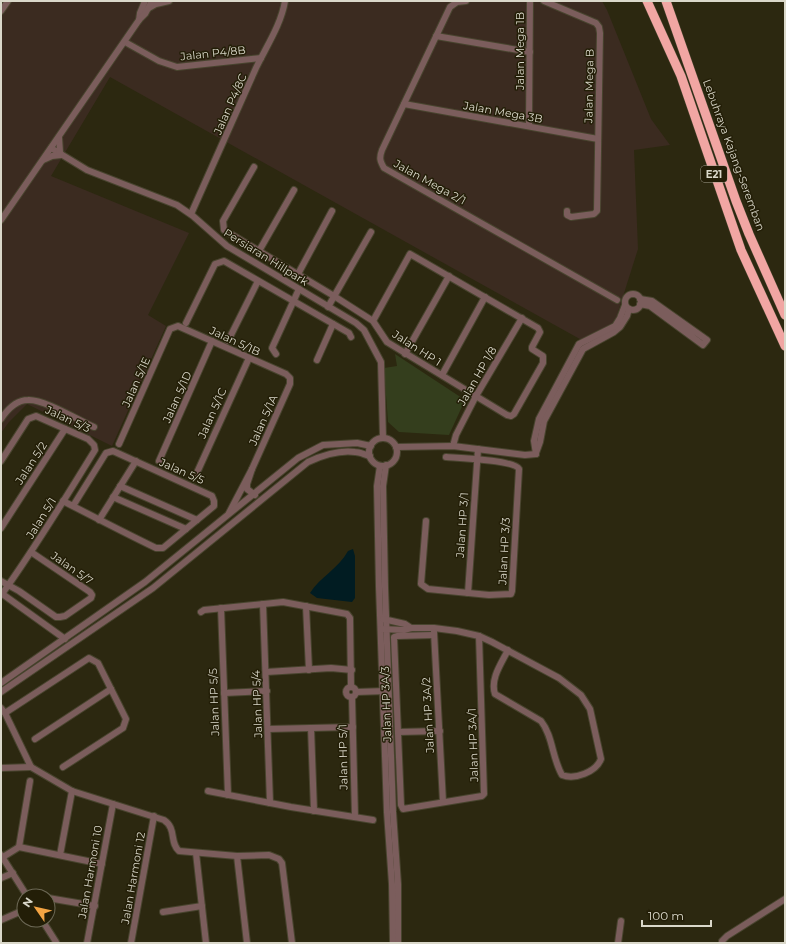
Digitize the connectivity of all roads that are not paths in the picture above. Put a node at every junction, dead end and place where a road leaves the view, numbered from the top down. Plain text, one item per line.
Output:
1 (8, 1) edge
2 (145, 1) edge
3 (152, 1) edge
4 (169, 1) edge
5 (285, 1) edge
6 (466, 1) edge
7 (530, 1) edge
8 (544, 1) edge
9 (647, 1) edge
10 (666, 1) edge
11 (148, 8) junction
12 (1, 11) edge
13 (139, 20) junction
14 (436, 36) junction
15 (125, 42) junction
16 (530, 52) junction
17 (261, 58) junction
18 (404, 104) junction
19 (529, 126) junction
20 (59, 137) junction
21 (598, 139) junction
22 (51, 148) junction
23 (61, 155) junction
24 (42, 160) junction
25 (254, 167) dead end
26 (294, 190) dead end
27 (332, 211) dead end
28 (567, 211) dead end
29 (191, 214) junction
30 (1, 220) edge
31 (371, 232) dead end
32 (259, 251) junction
33 (298, 274) junction
34 (449, 276) junction
35 (258, 281) junction
36 (299, 289) junction
37 (334, 296) junction
38 (485, 297) junction
39 (616, 300) dead end
40 (294, 302) junction
41 (640, 302) junction
42 (328, 307) junction
43 (627, 307) junction
44 (785, 315) edge
45 (522, 318) junction
46 (373, 321) junction
47 (186, 323) dead end
48 (333, 324) junction
49 (170, 329) joint
50 (351, 337) dead end
51 (212, 341) junction
52 (228, 341) dead end
53 (785, 346) edge
54 (276, 354) dead end
55 (405, 354) junction
56 (249, 358) junction
57 (317, 360) dead end
58 (442, 375) junction
59 (290, 378) joint
60 (565, 381) junction
61 (558, 383) junction
62 (476, 396) junction
63 (1, 419) edge
64 (94, 427) dead end
65 (65, 429) junction
66 (381, 439) junction
67 (120, 444) dead end
68 (371, 446) junction
69 (453, 446) junction
70 (396, 447) junction
71 (478, 449) junction
72 (95, 450) joint
73 (536, 454) junction
74 (370, 456) junction
75 (446, 456) dead end
76 (477, 459) junction
77 (160, 460) dead end
78 (1, 461) edge
79 (136, 462) junction
80 (383, 465) junction
81 (252, 469) junction
82 (195, 477) dead end
83 (120, 486) junction
84 (255, 495) junction
85 (113, 497) junction
86 (247, 500) junction
87 (63, 501) junction
88 (73, 506) junction
89 (226, 518) junction
90 (99, 520) junction
91 (197, 520) junction
92 (426, 521) dead end
93 (217, 525) junction
94 (230, 525) junction
95 (1, 528) edge
96 (186, 529) junction
97 (31, 552) junction
98 (1, 581) edge
99 (145, 582) junction
100 (8, 586) junction
101 (153, 588) junction
102 (468, 593) junction
103 (1, 594) edge
104 (263, 604) junction
105 (306, 606) junction
106 (221, 608) junction
107 (201, 612) dead end
108 (383, 618) junction
109 (411, 628) junction
110 (434, 628) junction
111 (384, 629) junction
112 (434, 635) junction
113 (479, 636) junction
114 (64, 639) junction
115 (508, 650) junction
116 (309, 670) junction
117 (352, 670) junction
118 (266, 672) junction
119 (1, 682) edge
120 (351, 686) junction
121 (111, 689) junction
122 (386, 691) junction
123 (1, 692) edge
124 (267, 692) junction
125 (224, 693) junction
126 (354, 694) junction
127 (3, 711) edge
128 (353, 726) junction
129 (311, 728) junction
130 (268, 729) junction
131 (440, 731) junction
132 (398, 732) junction
133 (35, 739) dead end
134 (31, 767) junction
135 (63, 767) dead end
136 (1, 768) edge
137 (30, 782) dead end
138 (72, 791) junction
139 (208, 791) dead end
140 (228, 795) junction
141 (443, 802) junction
142 (270, 803) junction
143 (113, 804) junction
144 (403, 809) joint
145 (314, 811) junction
146 (154, 816) junction
147 (355, 817) junction
148 (373, 820) dead end
149 (19, 848) junction
150 (196, 853) junction
151 (60, 855) junction
152 (2, 856) edge
153 (237, 856) junction
154 (102, 864) junction
155 (13, 873) junction
156 (1, 878) edge
157 (22, 888) edge
158 (56, 899) edge
159 (785, 899) edge
160 (94, 906) junction
161 (202, 906) junction
162 (163, 912) dead end
163 (16, 913) edge
164 (1, 920) edge
165 (621, 921) dead end
166 (47, 928) edge
167 (57, 943) edge
168 (87, 943) edge
169 (131, 943) edge
170 (206, 943) edge
171 (247, 943) edge
172 (292, 943) edge
173 (392, 943) edge
174 (398, 943) edge
175 (618, 943) edge
176 (722, 943) edge

1 - 12 street
2 - 13 street
3 - 11 street
4 - 11 street
5 - 17 street, Jalan P4/8C
6 - 14 street, Jalan Mega 2/1
7 - 16 street, Jalan Mega 1B
8 - 21 street, Jalan Mega B
9 - 53 highway, E21
10 - 44 highway, Lebuhraya Kajang-Seremban / E21
11 - 13 street
13 - 15 street
14 - 16 street
14 - 18 street, Jalan Mega 2/1
15 - 17 street, Jalan P4/8B
15 - 20 street
16 - 19 street, Jalan Mega 1B
17 - 29 street, Jalan P4/8C
18 - 19 street, Jalan Mega 3B
18 - 39 street, Jalan Mega 2/1
19 - 21 street, Jalan Mega 3B
20 - 22 street
20 - 23 street
21 - 28 street, Jalan Mega B
22 - 23 street, Persiaran Hillpark
22 - 24 street
23 - 24 street
23 - 29 street, Persiaran Hillpark
24 - 30 street
25 - 32 street, Jalan HP 1
26 - 32 street
27 - 33 street
29 - 36 street, Persiaran Hillpark
31 - 37 street
32 - 33 street, Jalan HP 1
33 - 37 street, Jalan HP 1
34 - 38 street
34 - 46 street
34 - 55 street
35 - 40 street
35 - 47 street
35 - 52 street
36 - 40 street
36 - 42 street, Persiaran Hillpark
37 - 42 street
37 - 46 street, Jalan HP 1
38 - 45 street
38 - 58 street
40 - 48 street
40 - 54 street
41 - 41 street
41 - 43 street
41 - 43 street
42 - 66 street, Persiaran Hillpark
43 - 60 street
43 - 61 street
45 - 62 street, Jalan HP 1/8
45 - 62 street, Jalan HP 1
46 - 55 street, Jalan HP 1
48 - 50 street
48 - 57 street
49 - 51 street, Jalan 5/1B
49 - 67 street, Jalan 5/1E
51 - 56 street, Jalan 5/1B
51 - 77 street, Jalan 5/1D
55 - 58 street, Jalan HP 1
56 - 59 street, Jalan 5/1B
56 - 82 street, Jalan 5/1C
58 - 62 street, Jalan HP 1
59 - 81 street, Jalan 5/1A
60 - 61 street
60 - 73 street
61 - 73 street
62 - 69 street, Jalan HP 1/8
63 - 64 street
65 - 72 street, Jalan 5/3
65 - 78 street, Jalan 5/3
65 - 95 street, Jalan 5/2
66 - 68 street
66 - 70 street
68 - 74 street
68 - 84 street
69 - 70 street
69 - 71 street
70 - 80 street
71 - 73 street
71 - 76 street, Jalan HP 3/1
72 - 87 street, Jalan 5/1
74 - 80 street
74 - 94 street
75 - 76 street
76 - 102 street, Jalan HP 3/1
76 - 102 street, Jalan HP 3/3
79 - 83 street
79 - 88 street, Jalan 5/5
79 - 91 street, Jalan 5/5
80 - 108 street
81 - 84 street
81 - 89 street
83 - 85 street
83 - 91 street
84 - 86 street
85 - 90 street
85 - 96 street
86 - 89 street
86 - 94 street
87 - 88 street, Jalan 5/5
87 - 97 street, Jalan 5/1
88 - 90 street, Jalan 5/5
89 - 93 street
90 - 96 street, Jalan 5/5
91 - 96 street, Jalan 5/5
92 - 102 street
93 - 94 street
93 - 99 street
94 - 101 street
97 - 100 street, Jalan 5/1
97 - 100 street, Jalan 5/7
98 - 100 street
99 - 101 street
99 - 114 street
100 - 103 street, Jalan 5/1
101 - 123 street
103 - 114 street
104 - 105 street
104 - 106 street
104 - 118 street, Jalan HP 5/4
105 - 116 street
105 - 117 street
106 - 107 street
106 - 125 street, Jalan HP 5/5
108 - 109 street
108 - 111 street
109 - 110 street
109 - 111 street
110 - 112 street, Jalan HP 3A/2
110 - 113 street
111 - 122 street
112 - 131 street, Jalan HP 3A/2
112 - 132 street, Jalan HP 3A/3
113 - 115 street
113 - 141 street, Jalan HP 3A/1
114 - 119 street
115 - 115 street
116 - 117 street
116 - 118 street
117 - 120 street
118 - 124 street, Jalan HP 5/4
120 - 126 street
120 - 126 street
121 - 127 street
121 - 133 street
121 - 135 street
122 - 126 street
122 - 173 street
122 - 174 street
124 - 125 street
124 - 130 street, Jalan HP 5/4
125 - 140 street, Jalan HP 5/5
126 - 128 street, Jalan HP 5/1
127 - 134 street
128 - 129 street
128 - 147 street, Jalan HP 5/1
129 - 130 street
129 - 145 street
130 - 142 street, Jalan HP 5/4
131 - 132 street
131 - 141 street, Jalan HP 3A/2
132 - 144 street, Jalan HP 3A/3
134 - 136 street
134 - 138 street
137 - 149 street
138 - 143 street
138 - 151 street
139 - 140 street
140 - 142 street
141 - 144 street, Jalan HP 3A/1
142 - 145 street
143 - 146 street
143 - 154 street, Jalan Harmoni 10
145 - 147 street
146 - 150 street
146 - 169 street, Jalan Harmoni 12
147 - 148 street
149 - 151 street
149 - 152 street
150 - 153 street
150 - 161 street
151 - 154 street
152 - 155 street
153 - 171 street
153 - 172 street
154 - 160 street, Jalan Harmoni 10
155 - 156 street
155 - 157 street
158 - 160 street
159 - 176 street
160 - 168 street, Jalan Harmoni 10
161 - 162 street
161 - 170 street
163 - 164 street
165 - 175 street
166 - 167 street

